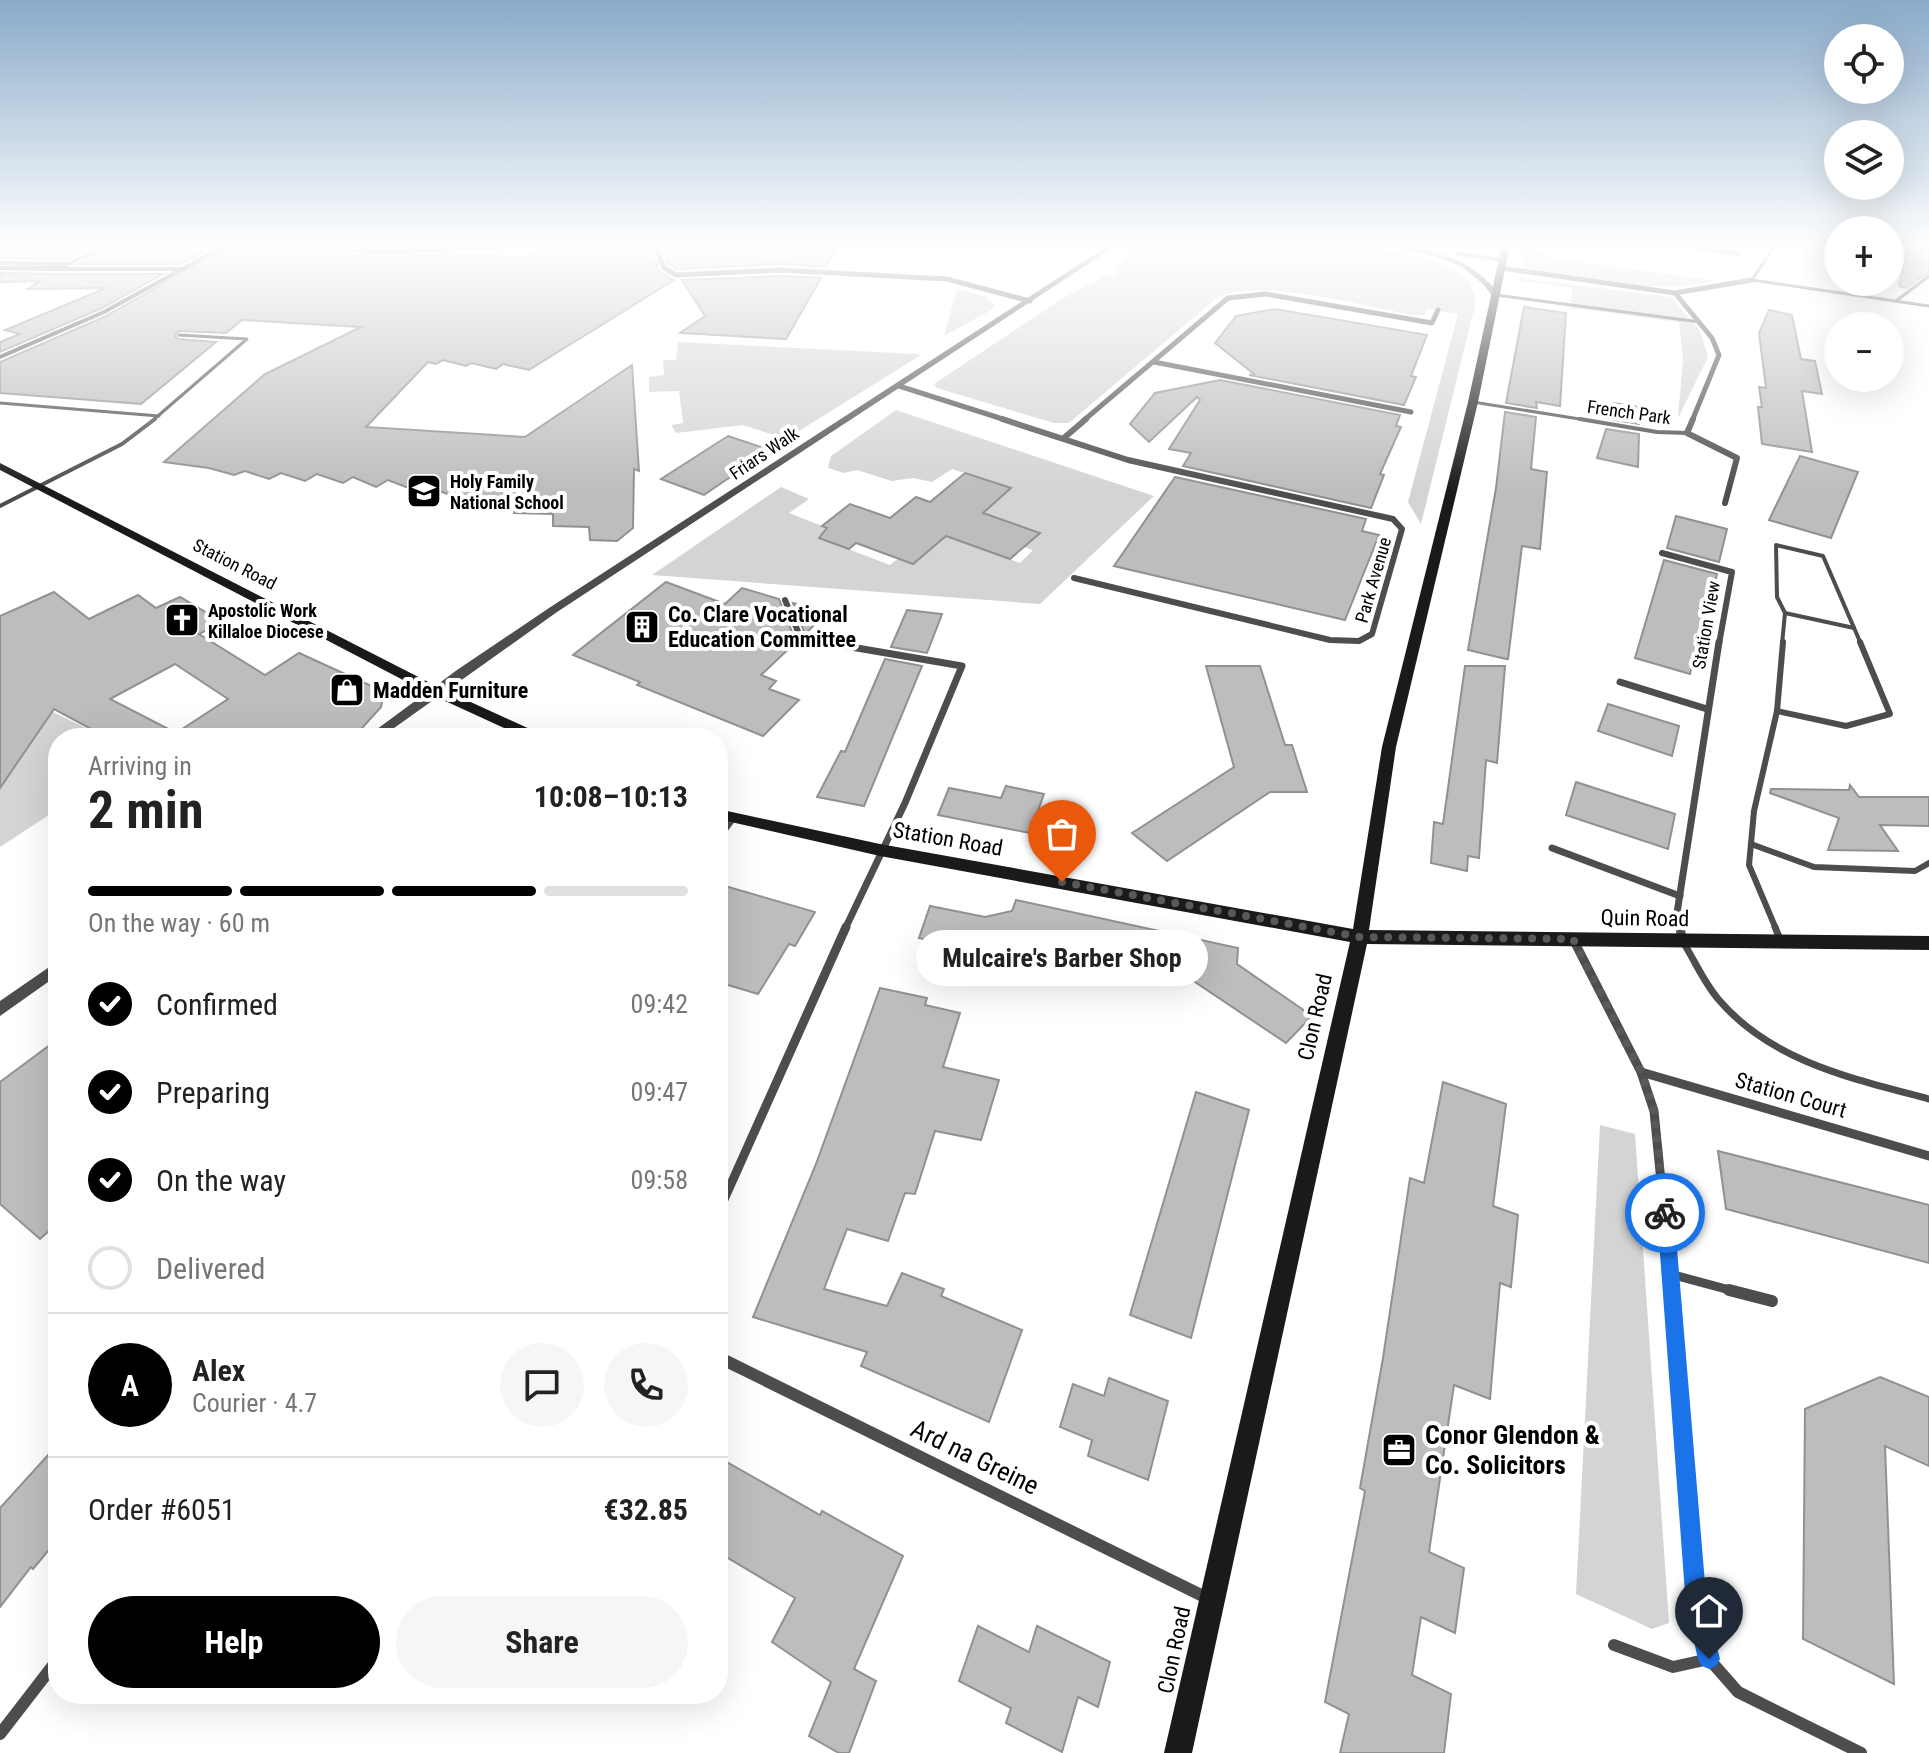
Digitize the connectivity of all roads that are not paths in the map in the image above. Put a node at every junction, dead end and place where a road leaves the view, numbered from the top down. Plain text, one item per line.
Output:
1 (70, 327) edge
2 (990, 327) edge
3 (1195, 327) edge
4 (1489, 327) edge
5 (1704, 327) edge
6 (179, 335) dead end
7 (0, 357) edge
8 (1154, 362) junction
9 (899, 386) junction
10 (1473, 402) junction
11 (0, 403) edge
12 (1411, 412) dead end
13 (159, 416) junction
14 (1687, 433) junction
15 (1065, 437) junction
16 (0, 466) edge
17 (38, 487) junction
18 (1725, 503) dead end
19 (0, 506) edge
20 (1662, 553) dead end
21 (1074, 578) dead end
22 (785, 600) dead end
23 (1785, 613) junction
24 (1854, 628) junction
25 (1620, 682) dead end
26 (435, 691) junction
27 (1707, 709) junction
28 (1777, 711) junction
29 (385, 728) edge
30 (516, 728) edge
31 (728, 817) edge
32 (1751, 844) junction
33 (1552, 848) dead end
34 (880, 850) junction
35 (1929, 863) edge
36 (1680, 896) junction
37 (1360, 937) junction
38 (1573, 939) junction
39 (1682, 940) junction
40 (1781, 942) junction
41 (1929, 943) edge
42 (48, 974) edge
43 (0, 1010) edge
44 (1641, 1072) junction
45 (1929, 1099) edge
46 (1929, 1156) edge
47 (728, 1191) edge
48 (1670, 1274) junction
49 (1772, 1301) dead end
50 (728, 1362) edge
51 (1212, 1601) junction
52 (1614, 1645) dead end
53 (1709, 1659) junction
54 (48, 1672) edge
55 (0, 1734) edge
56 (1178, 1753) edge
57 (1861, 1753) edge

1 - 7 street
2 - 9 street, Friars Walk
3 - 8 street
4 - 10 main road, Clon Road
5 - 14 street, French Park
6 - 13 lane
8 - 12 street
8 - 15 street
9 - 15 street, Park Avenue
9 - 26 street, Friars Walk
10 - 14 lane, French Park
10 - 37 main road, Clon Road
11 - 13 lane
13 - 17 lane
14 - 18 street
15 - 21 street, Park Avenue
16 - 17 main road, Station Road
17 - 19 lane
17 - 26 main road, Station Road
20 - 27 street, Station View
22 - 34 street
23 - 24 lane
23 - 24 lane
23 - 28 lane
24 - 28 lane
25 - 27 street
26 - 29 street, Friars Walk
26 - 30 main road, Station Road
27 - 36 street, Station View
28 - 32 lane
31 - 34 main road, Station Road
32 - 35 lane
32 - 40 lane
33 - 36 street
34 - 37 main road, Station Road
34 - 47 street
36 - 39 street, Station View
37 - 38 main road, Quin Road
37 - 51 main road, Clon Road
38 - 39 main road, Quin Road
38 - 44 street
39 - 40 main road, Quin Road
39 - 45 lane
40 - 41 main road, Quin Road
42 - 43 street
44 - 46 street, Station Court
44 - 48 street
48 - 49 street
48 - 53 street
50 - 51 street, Ard na Greine
51 - 56 main road, Clon Road
52 - 53 street
53 - 57 street
54 - 55 street

